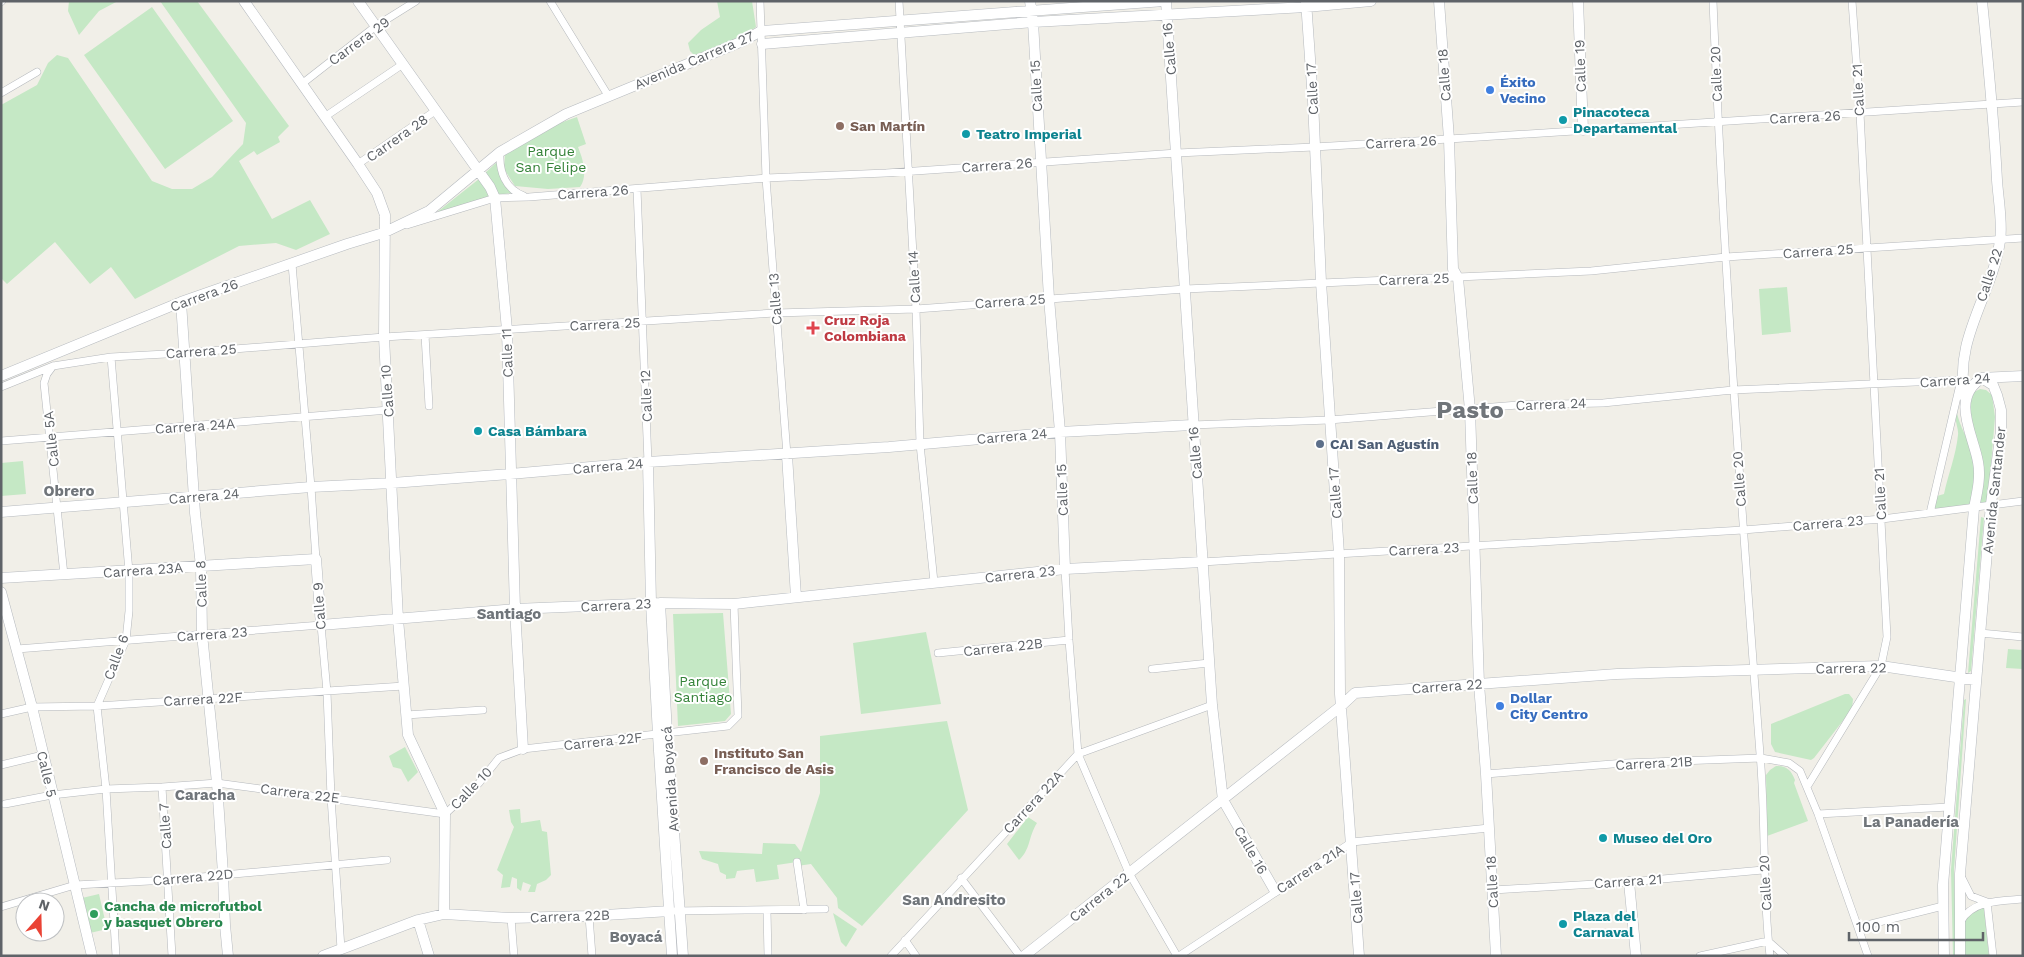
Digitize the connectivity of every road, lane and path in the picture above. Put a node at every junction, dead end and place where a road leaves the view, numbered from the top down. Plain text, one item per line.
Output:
1 (244, 1) edge
2 (358, 1) edge
3 (416, 1) edge
4 (550, 1) edge
5 (760, 1) edge
6 (898, 1) edge
7 (1165, 1) edge
8 (1371, 1) edge
9 (1439, 1) edge
10 (1578, 1) edge
11 (1713, 1) edge
12 (1852, 1) edge
13 (1982, 1) edge
14 (1306, 4) edge
15 (1031, 12) edge
16 (1166, 15) junction
17 (900, 20) junction
18 (376, 26) junction
19 (762, 31) junction
20 (900, 34) junction
21 (762, 44) junction
22 (403, 64) junction
23 (37, 72) dead end
24 (302, 83) junction
25 (1, 93) edge
26 (609, 96) junction
27 (2023, 102) edge
28 (1993, 104) junction
29 (435, 111) junction
30 (1860, 114) junction
31 (326, 116) junction
32 (1718, 122) junction
33 (1583, 130) junction
34 (1449, 139) junction
35 (1314, 147) junction
36 (500, 152) junction
37 (1177, 152) junction
38 (1040, 161) junction
39 (358, 164) junction
40 (477, 170) junction
41 (909, 171) junction
42 (766, 178) junction
43 (637, 189) junction
44 (529, 197) junction
45 (495, 198) junction
46 (383, 233) junction
47 (2023, 238) edge
48 (2000, 240) junction
49 (1866, 248) junction
50 (1726, 257) junction
51 (292, 264) junction
52 (1458, 278) junction
53 (1321, 282) junction
54 (1185, 289) junction
55 (1049, 298) junction
56 (182, 302) junction
57 (916, 309) junction
58 (776, 313) junction
59 (643, 322) junction
60 (507, 330) junction
61 (425, 335) junction
62 (384, 337) junction
63 (298, 344) junction
64 (184, 353) junction
65 (111, 357) junction
66 (53, 366) junction
67 (1, 376) edge
68 (2018, 376) edge
69 (1982, 378) junction
70 (1962, 380) junction
71 (1874, 384) junction
72 (1, 387) edge
73 (1733, 390) junction
74 (1965, 398) junction
75 (429, 406) dead end
76 (389, 410) junction
77 (1470, 410) junction
78 (2001, 410) junction
79 (304, 418) junction
80 (1330, 420) junction
81 (1192, 425) junction
82 (190, 426) junction
83 (116, 431) junction
84 (1060, 432) junction
85 (51, 437) junction
86 (1, 441) edge
87 (920, 444) junction
88 (787, 454) junction
89 (648, 462) junction
90 (510, 474) junction
91 (392, 483) junction
92 (311, 487) junction
93 (194, 497) junction
94 (2023, 501) edge
95 (124, 504) junction
96 (1991, 504) junction
97 (58, 508) junction
98 (1974, 508) junction
99 (1, 512) edge
100 (1930, 513) junction
101 (1882, 519) junction
102 (1742, 530) junction
103 (1475, 546) junction
104 (1339, 554) junction
105 (316, 559) junction
106 (1202, 562) junction
107 (201, 566) junction
108 (1065, 570) junction
109 (129, 572) junction
110 (64, 575) junction
111 (1, 578) edge
112 (934, 582) junction
113 (1, 592) edge
114 (796, 597) junction
115 (656, 603) junction
116 (734, 604) junction
117 (515, 609) junction
118 (398, 619) junction
119 (321, 625) junction
120 (1980, 633) junction
121 (202, 634) junction
122 (2023, 637) edge
123 (126, 640) junction
124 (1068, 640) junction
125 (17, 649) junction
126 (938, 653) dead end
127 (1209, 663) junction
128 (1881, 666) junction
129 (1152, 669) dead end
130 (1754, 671) junction
131 (1960, 677) junction
132 (1976, 680) junction
133 (1479, 684) junction
134 (404, 686) junction
135 (326, 692) junction
136 (208, 699) junction
137 (97, 706) junction
138 (1212, 706) junction
139 (1341, 706) junction
140 (32, 707) junction
141 (483, 710) dead end
142 (1, 714) edge
143 (406, 715) junction
144 (662, 734) junction
145 (523, 749) junction
146 (1078, 754) junction
147 (43, 755) junction
148 (1761, 758) junction
149 (1, 765) edge
150 (1486, 774) junction
151 (217, 782) junction
152 (162, 787) junction
153 (1807, 788) junction
154 (106, 789) junction
155 (52, 795) junction
156 (331, 797) junction
157 (1223, 800) junction
158 (5, 804) dead end
159 (1949, 807) junction
160 (445, 814) junction
161 (1818, 814) junction
162 (1489, 828) junction
163 (1352, 842) junction
164 (387, 860) dead end
165 (797, 862) dead end
166 (336, 864) junction
167 (1763, 870) junction
168 (1129, 873) junction
169 (223, 874) junction
170 (1960, 874) junction
171 (961, 878) junction
172 (168, 880) junction
173 (1629, 882) junction
174 (112, 883) junction
175 (75, 885) junction
176 (1493, 890) junction
177 (1275, 892) junction
178 (2023, 898) edge
179 (1987, 902) junction
180 (1943, 906) junction
181 (1, 907) edge
182 (825, 909) dead end
183 (804, 910) junction
184 (675, 911) junction
185 (767, 911) junction
186 (444, 914) junction
187 (590, 916) junction
188 (511, 918) junction
189 (418, 920) junction
190 (1959, 924) junction
191 (1859, 927) junction
192 (905, 940) junction
193 (1768, 941) junction
194 (341, 948) junction
195 (92, 956) edge
196 (116, 956) edge
197 (172, 956) edge
198 (228, 956) edge
199 (323, 956) edge
200 (429, 956) edge
201 (514, 956) edge
202 (592, 956) edge
203 (672, 956) edge
204 (682, 956) edge
205 (768, 956) edge
206 (891, 956) edge
207 (916, 956) edge
208 (1022, 956) edge
209 (1178, 956) edge
210 (1359, 956) edge
211 (1496, 956) edge
212 (1636, 956) edge
213 (1700, 956) edge
214 (1770, 956) edge
215 (1785, 956) edge
216 (1868, 956) edge
217 (1944, 956) edge
218 (1960, 956) edge
219 (1993, 956) edge

1 - 24 street, Calle 10
2 - 18 street, Calle 11
3 - 18 street, Carrera 29
4 - 26 street
5 - 19 street, Calle 13
6 - 17 street, Calle 14
7 - 15 street, Avenida Carrera 27
7 - 16 street, Calle 16
8 - 14 street, Avenida Carrera 27
9 - 34 street, Calle 18
10 - 33 street, Calle 19
11 - 32 street, Calle 20
12 - 30 street, Calle 21
13 - 28 street, Calle 22
14 - 16 street, Avenida Carrera 27
14 - 35 street, Calle 17
15 - 16 street, Avenida Carrera 27
15 - 17 street, Avenida Carrera 27
15 - 20 street, Avenida Carrera 27
15 - 38 street, Calle 15
16 - 37 street, Calle 16
17 - 19 street, Avenida Carrera 27
17 - 20 street, Calle 14
18 - 22 street, Calle 11
18 - 24 street, Carrera 29
19 - 21 street, Calle 13
19 - 26 street, Avenida Carrera 27
20 - 21 street, Avenida Carrera 27
20 - 41 street, Calle 14
21 - 42 street, Calle 13
22 - 29 street, Calle 11
22 - 31 street
23 - 25 street
24 - 31 street, Calle 10
26 - 36 street, Avenida Carrera 27
27 - 28 street, Carrera 26
28 - 30 street, Carrera 26
28 - 48 street, Calle 22
29 - 39 street, Carrera 28
29 - 40 street, Calle 11
30 - 32 street, Carrera 26
30 - 49 street, Calle 21
31 - 39 street, Calle 10
32 - 33 street, Carrera 26
32 - 50 street, Calle 20
33 - 34 street, Carrera 26
34 - 35 street, Carrera 26
34 - 52 street, Calle 18
35 - 37 street, Carrera 26
35 - 53 street, Calle 17
36 - 40 street, Avenida Carrera 27
36 - 44 street
37 - 38 street, Carrera 26
37 - 54 street, Calle 16
38 - 41 street, Carrera 26
38 - 55 street, Calle 15
39 - 46 street, Calle 10
40 - 45 street, Calle 11
40 - 46 street, Avenida Carrera 27
41 - 42 street, Carrera 26
41 - 57 street, Calle 14
42 - 43 street, Carrera 26
42 - 58 street, Calle 13
43 - 44 street, Carrera 26
43 - 59 street, Calle 12
44 - 45 street, Carrera 26
45 - 46 street, Carrera 26
45 - 60 street, Calle 11
46 - 51 street, Carrera 26
46 - 62 street, Calle 10
47 - 48 street, Carrera 25
48 - 49 street, Carrera 25
48 - 70 street, Calle 22
49 - 50 street, Carrera 25
49 - 71 street, Calle 21
50 - 52 street, Carrera 25
50 - 73 street, Calle 20
51 - 56 street, Carrera 26
51 - 63 street, Calle 9
52 - 53 street, Carrera 25
52 - 77 street, Calle 18
53 - 54 street, Carrera 25
53 - 80 street, Calle 17
54 - 55 street, Carrera 25
54 - 81 street, Calle 16
55 - 57 street, Carrera 25
55 - 84 street, Calle 15
56 - 64 street, Calle 8
56 - 67 street, Carrera 26
57 - 58 street, Carrera 25
57 - 87 street, Calle 14
58 - 59 street, Carrera 25
58 - 88 street, Calle 13
59 - 60 street, Carrera 25
59 - 89 street, Calle 12
60 - 61 street, Carrera 25
60 - 90 street, Calle 11
61 - 62 street, Carrera 25
61 - 75 street
62 - 63 street, Carrera 25
62 - 76 street, Calle 10
63 - 64 street, Carrera 25
63 - 79 street, Calle 9
64 - 65 street, Carrera 25
64 - 82 street, Calle 8
65 - 66 street, Carrera 25
65 - 83 street, Calle 6
66 - 72 street, Carrera 25
66 - 85 street, Calle 5A
68 - 69 street, Carrera 24
68 - 78 street
69 - 70 street, Carrera 24
69 - 74 street
69 - 78 street, Avenida Santander
70 - 71 street, Carrera 24
70 - 74 street, Avenida Santander
70 - 100 street, Calle 22
71 - 73 street, Carrera 24
71 - 101 street, Calle 21
73 - 77 street, Carrera 24
73 - 102 street, Calle 20
74 - 98 street, Avenida Santander
76 - 79 street, Carrera 24A
76 - 91 street, Calle 10
77 - 80 street, Carrera 24
77 - 103 street, Calle 18
78 - 96 street, Avenida Santander
79 - 82 street, Carrera 24A
79 - 92 street, Calle 9
80 - 81 street, Carrera 24
80 - 104 street, Calle 17
81 - 84 street, Carrera 24
81 - 106 street, Calle 16
82 - 83 street, Carrera 24A
82 - 93 street, Calle 8
83 - 85 street, Carrera 24A
83 - 95 street, Calle 6
84 - 87 street, Carrera 24
84 - 108 street, Calle 15
85 - 86 street, Carrera 24A
85 - 97 street, Calle 5A
87 - 88 street, Carrera 24
87 - 112 street, Calle 14
88 - 89 street, Carrera 24
88 - 114 street, Calle 13
89 - 90 street, Carrera 24
89 - 115 street, Calle 12
90 - 91 street, Carrera 24
90 - 117 street, Calle 11
91 - 92 street, Carrera 24
91 - 118 street, Calle 10
92 - 93 street, Carrera 24
92 - 105 street, Calle 9
93 - 95 street, Carrera 24
93 - 107 street, Calle 8
94 - 96 street, Carrera 23
95 - 97 street, Carrera 24
95 - 109 street, Calle 6
96 - 98 street, Carrera 23
96 - 120 street, Avenida Santander
97 - 99 street, Carrera 24
97 - 110 street, Calle 5A
98 - 100 street, Carrera 23
98 - 131 street, Avenida Santander
100 - 101 street, Carrera 23
101 - 102 street, Carrera 23
101 - 128 street, Calle 21
102 - 103 street, Carrera 23
102 - 130 street, Calle 20
103 - 104 street, Carrera 23
103 - 133 street, Calle 18
104 - 106 street, Carrera 23
104 - 139 street, Calle 17
105 - 107 street, Carrera 23A
105 - 119 street, Calle 9
106 - 108 street, Carrera 23
106 - 127 street, Calle 16
107 - 109 street, Carrera 23A
107 - 121 street, Calle 8
108 - 112 street, Carrera 23
108 - 124 street, Calle 15
109 - 110 street, Carrera 23A
109 - 123 street, Calle 6
110 - 111 street, Carrera 23A
112 - 114 street, Carrera 23
113 - 125 street, Calle 5
114 - 116 street, Carrera 23
115 - 116 street, Carrera 23
115 - 117 street, Carrera 23
115 - 144 street, Avenida Boyacá
116 - 144 street, Carrera 22F
117 - 118 street, Carrera 23
117 - 145 street, Calle 11
118 - 119 street, Carrera 23
118 - 134 street, Calle 10
119 - 121 street, Carrera 23
119 - 135 street, Calle 9
120 - 122 street
120 - 132 street, Avenida Santander
121 - 123 street, Carrera 23
121 - 136 street, Calle 8
123 - 125 street, Carrera 23
123 - 137 street, Calle 6
124 - 126 street, Carrera 22B
124 - 146 street, Calle 15
125 - 140 street, Calle 5
127 - 129 street
127 - 138 street, Calle 16
128 - 130 street, Carrera 22
128 - 131 street, Carrera 22
128 - 153 street, Calle 21
130 - 133 street, Carrera 22
130 - 148 street, Calle 20
131 - 132 street, Carrera 22
131 - 159 street, Avenida Santander
132 - 170 street, Avenida Santander
133 - 139 street, Carrera 22
133 - 150 street, Calle 18
134 - 135 street, Carrera 22F
134 - 143 street, Calle 10
135 - 136 street, Carrera 22F
135 - 156 street, Calle 9
136 - 137 street, Carrera 22F
136 - 151 street, Calle 8
137 - 140 street, Carrera 22F
137 - 154 street, Calle 6
138 - 146 street, Carrera 22A
138 - 157 street, Calle 16
139 - 157 street, Carrera 22
139 - 163 street, Calle 17
140 - 142 street, Carrera 22F
140 - 147 street, Calle 5
141 - 143 street
143 - 160 street, Calle 10
144 - 145 street, Carrera 22F
144 - 184 street, Avenida Boyacá
145 - 160 street, Calle 10
146 - 168 street, Calle 15
146 - 171 street, Carrera 22A
147 - 149 street
147 - 155 street, Calle 5
148 - 150 street, Carrera 21B
148 - 153 street, Carrera 21B
148 - 167 street, Calle 20
150 - 162 street, Calle 18
151 - 152 street, Carrera 22E
151 - 156 street, Carrera 22E
151 - 169 street, Calle 8
152 - 154 street, Carrera 22E
152 - 172 street, Calle 7
153 - 161 street
154 - 155 street, Carrera 22E
154 - 174 street, Calle 6
155 - 158 street, Carrera 22E
155 - 175 street, Calle 5
156 - 160 street, Carrera 22E
156 - 166 street, Calle 9
157 - 168 street, Carrera 22
157 - 177 street, Calle 16
159 - 161 street
159 - 180 street, Avenida Santander
160 - 186 street, Calle 10
161 - 191 street
162 - 163 street, Carrera 21A
162 - 176 street, Calle 18
163 - 177 street, Carrera 21A
163 - 210 street, Calle 17
164 - 166 street, Carrera 22D
165 - 183 street
166 - 169 street, Carrera 22D
166 - 194 street, Calle 9
167 - 173 street, Carrera 21
167 - 193 street, Calle 20
168 - 208 street, Carrera 22
168 - 209 street, Calle 15
169 - 172 street, Carrera 22D
169 - 198 street, Calle 8
170 - 179 street
170 - 190 street, Avenida Santander
171 - 192 street, Carrera 22A
171 - 208 street
172 - 174 street, Carrera 22D
172 - 197 street, Calle 7
173 - 176 street, Carrera 21
173 - 212 street
174 - 175 street, Carrera 22D
174 - 196 street, Calle 6
175 - 181 street, Carrera 22D
175 - 195 street, Calle 5
176 - 211 street, Calle 18
177 - 209 street, Carrera 21A
178 - 179 street
179 - 190 street
179 - 219 street
180 - 191 street
180 - 217 street, Avenida Santander
182 - 183 street, Carrera 22B
183 - 185 street, Carrera 22B
184 - 185 street, Carrera 22B
184 - 187 street, Carrera 22B
184 - 203 street, Avenida Boyacá
184 - 204 street, Avenida Boyacá
185 - 205 street
186 - 188 street, Carrera 22B
186 - 189 street, Carrera 22B
187 - 188 street, Carrera 22B
187 - 202 street
188 - 201 street
189 - 194 street, Carrera 22B
189 - 200 street
190 - 218 street, Avenida Santander
191 - 216 street
192 - 206 street, Carrera 22A
192 - 207 street
193 - 213 street
193 - 214 street, Calle 20
193 - 215 street
194 - 199 street, Carrera 22B

